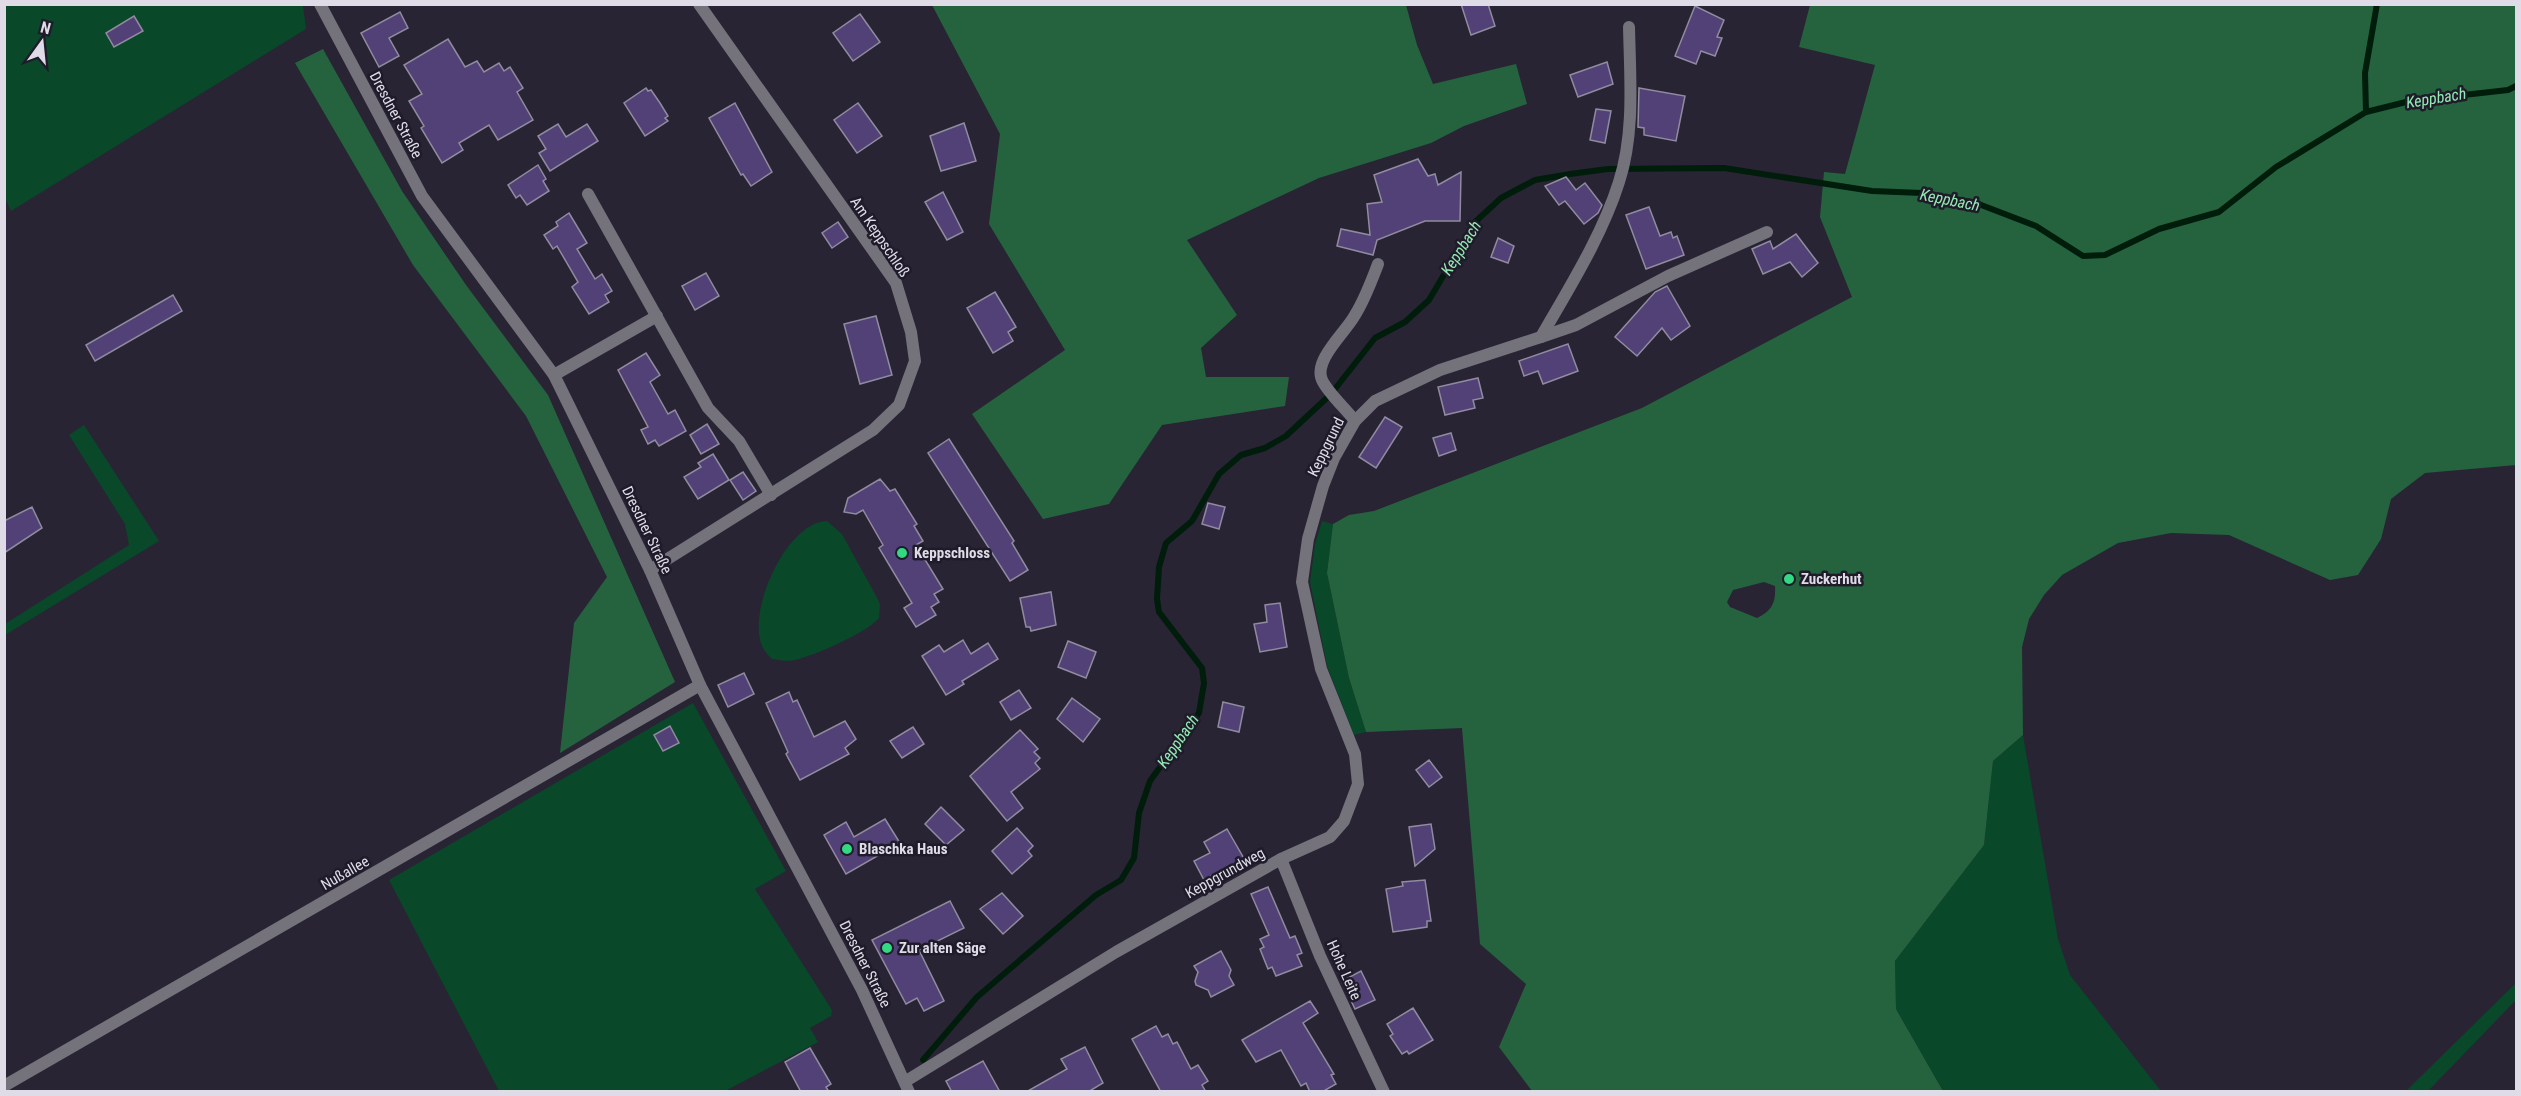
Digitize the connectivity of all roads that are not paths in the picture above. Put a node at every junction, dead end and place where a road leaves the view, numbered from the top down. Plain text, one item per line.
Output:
1 (320, 4) edge
2 (699, 4) edge
3 (1629, 27) dead end
4 (588, 194) dead end
5 (1767, 232) dead end
6 (1378, 264) dead end
7 (657, 316) junction
8 (1541, 337) junction
9 (554, 375) junction
10 (1355, 421) junction
11 (771, 495) junction
12 (650, 570) junction
13 (1302, 582) joint
14 (700, 685) junction
15 (1281, 859) junction
16 (4, 1086) edge
17 (908, 1086) edge
18 (1384, 1092) edge

1 - 9 street, Dresdner Straße
2 - 11 street, Am Keppschloß
3 - 8 street
4 - 7 street
5 - 8 street, Keppgrund
6 - 10 street
7 - 9 street
7 - 11 street
8 - 10 street, Keppgrund
9 - 12 street, Dresdner Straße
10 - 13 street, Keppgrund
11 - 12 street, Am Keppschloß
12 - 14 street, Dresdner Straße
13 - 15 street, Keppgrundweg
14 - 16 street, Nußallee
14 - 17 street, Dresdner Straße
15 - 17 street, Keppgrundweg
15 - 18 street, Hohe Leite

